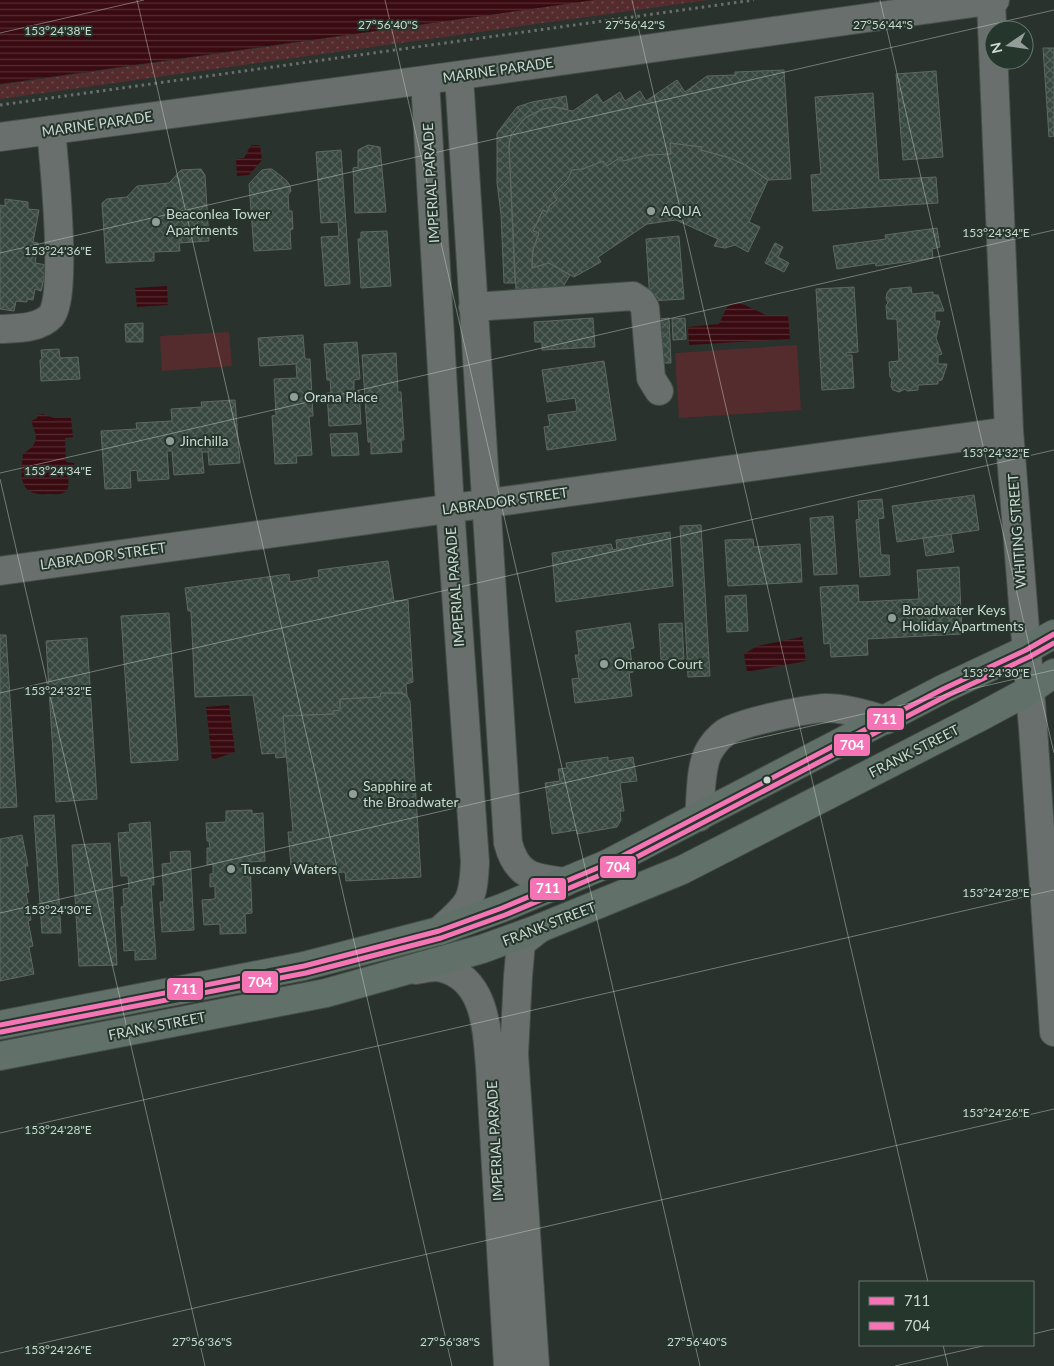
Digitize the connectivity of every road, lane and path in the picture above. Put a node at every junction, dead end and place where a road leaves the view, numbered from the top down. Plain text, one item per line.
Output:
1 (754, 0) edge
2 (993, 0) edge
3 (459, 76) junction
4 (425, 80) junction
5 (0, 105) edge
6 (51, 130) junction
7 (0, 137) edge
8 (473, 307) junction
9 (0, 330) edge
10 (659, 391) dead end
11 (1009, 431) junction
12 (486, 503) junction
13 (450, 508) junction
14 (0, 571) edge
15 (1054, 634) edge
16 (1026, 650) junction
17 (1054, 673) edge
18 (1030, 690) junction
19 (886, 720) junction
20 (699, 817) junction
21 (565, 882) junction
22 (540, 928) junction
23 (438, 931) junction
24 (409, 970) junction
25 (0, 1025) edge
26 (1054, 1032) edge
27 (0, 1056) edge
28 (516, 1287) junction
29 (508, 1366) edge
30 (535, 1366) edge

1 - 5 path
2 - 3 street, MARINE PARADE
2 - 11 street, WHITING STREET
3 - 4 street, MARINE PARADE
3 - 8 street
4 - 6 street, MARINE PARADE
4 - 13 street, IMPERIAL PARADE
6 - 7 street, MARINE PARADE
6 - 9 street
8 - 10 street
8 - 12 street
11 - 12 street, LABRADOR STREET
11 - 16 street, WHITING STREET
12 - 13 street, LABRADOR STREET
12 - 21 street
13 - 14 street, LABRADOR STREET
13 - 23 street, IMPERIAL PARADE
15 - 16 highway
16 - 18 street, WHITING STREET
16 - 19 highway
17 - 18 highway, FRANK STREET
18 - 22 highway, FRANK STREET
18 - 26 street, WHITING STREET
19 - 20 highway
19 - 20 street
20 - 21 highway
21 - 23 highway
22 - 24 highway, FRANK STREET
22 - 28 street, IMPERIAL PARADE
23 - 25 highway
24 - 27 highway, FRANK STREET
24 - 28 street, IMPERIAL PARADE
28 - 29 street, IMPERIAL PARADE
28 - 30 street, IMPERIAL PARADE

